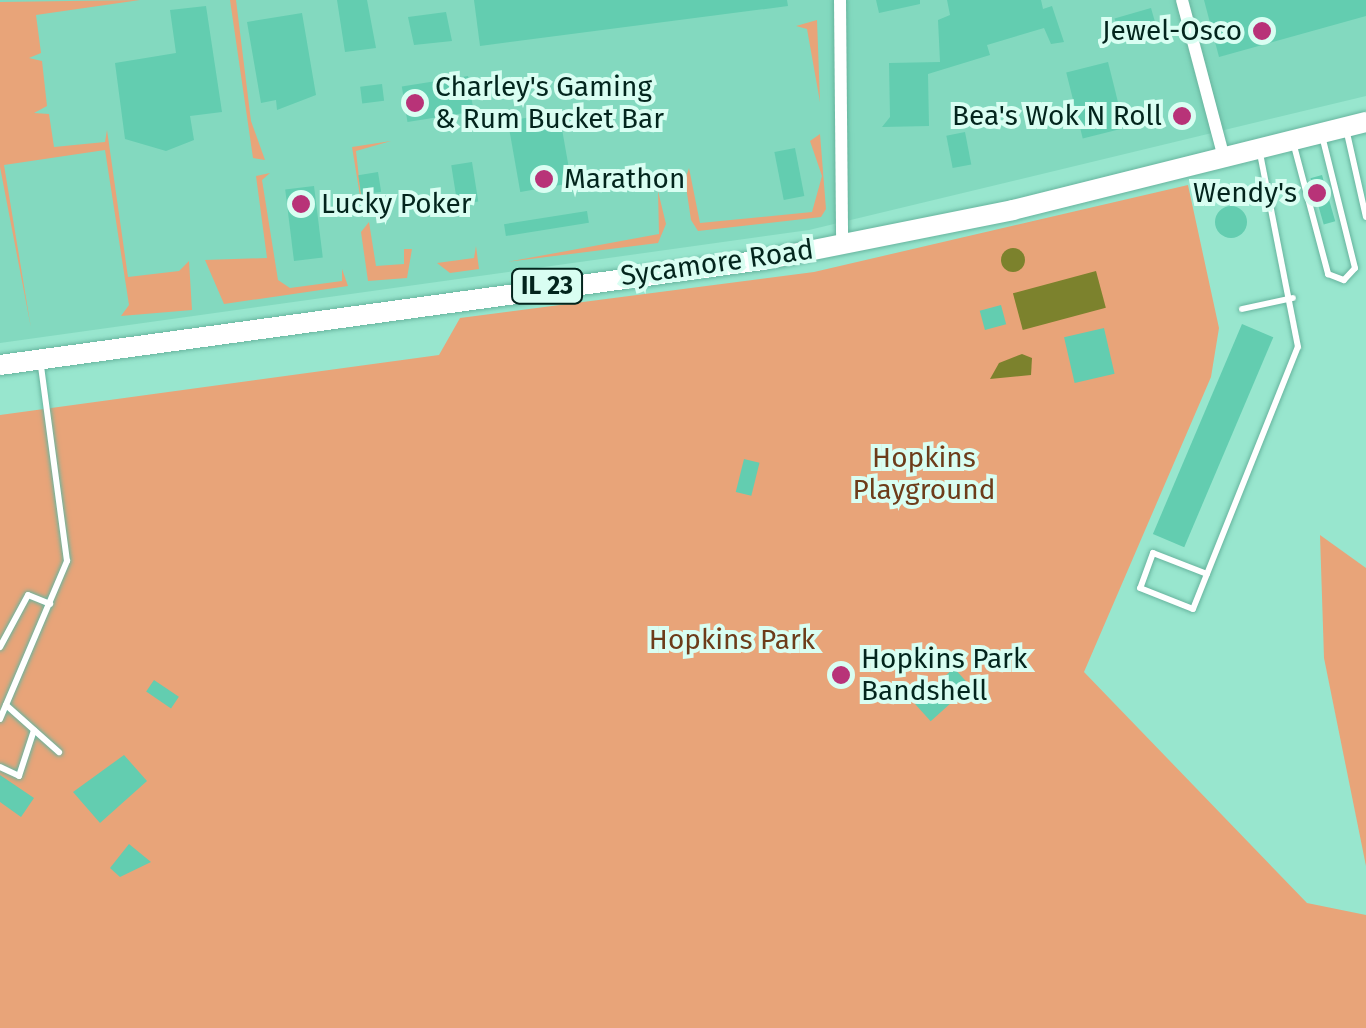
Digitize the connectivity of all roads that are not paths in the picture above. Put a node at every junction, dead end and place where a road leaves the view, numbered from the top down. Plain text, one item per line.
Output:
1 (840, 0) edge
2 (1182, 0) edge
3 (1356, 124) edge
4 (1321, 133) junction
5 (1293, 140) junction
6 (1259, 149) junction
7 (1224, 158) junction
8 (1366, 217) edge
9 (842, 244) junction
10 (1293, 298) junction
11 (1242, 309) dead end
12 (40, 360) junction
13 (0, 366) edge
14 (1206, 574) junction
15 (50, 604) junction
16 (0, 647) edge
17 (6, 704) junction
18 (0, 719) edge
19 (34, 730) junction
20 (59, 752) dead end
21 (0, 767) edge

1 - 9 street
2 - 7 street
3 - 4 main road, Sycamore Road / IL 23
3 - 8 lane
4 - 5 main road, Sycamore Road / IL 23
4 - 5 lane
5 - 6 main road, Sycamore Road / IL 23
6 - 7 main road, Sycamore Road / IL 23
6 - 10 lane
7 - 9 main road, Sycamore Road / IL 23
9 - 12 main road, Sycamore Road / IL 23
10 - 11 lane
10 - 14 lane
12 - 13 main road, Sycamore Road / IL 23
12 - 15 lane
14 - 14 lane
15 - 16 lane
15 - 17 lane
17 - 18 lane
17 - 19 lane
19 - 20 lane
19 - 21 lane

